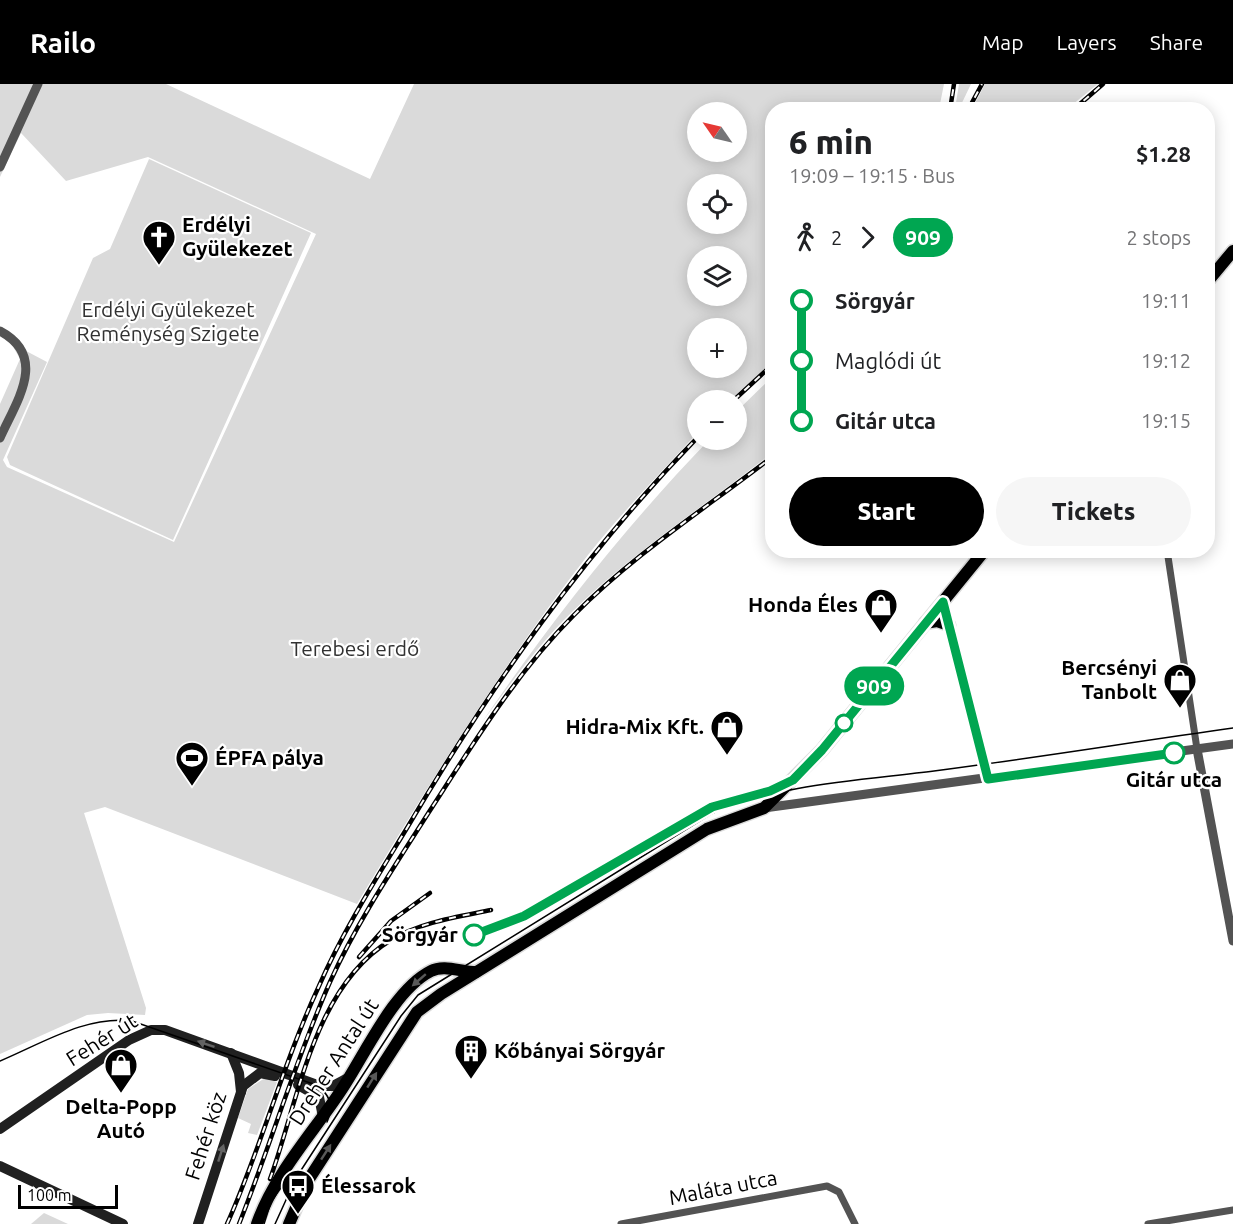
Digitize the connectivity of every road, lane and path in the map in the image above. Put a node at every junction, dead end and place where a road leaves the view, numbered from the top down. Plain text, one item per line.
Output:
1 (38, 84) edge
2 (0, 167) edge
3 (1233, 251) edge
4 (1215, 273) edge
5 (0, 331) edge
6 (0, 438) edge
7 (979, 558) edge
8 (1168, 558) edge
9 (943, 602) junction
10 (925, 623) junction
11 (948, 625) junction
12 (1233, 744) edge
13 (1197, 749) junction
14 (988, 779) junction
15 (764, 808) junction
16 (1233, 941) edge
17 (443, 968) junction
18 (477, 972) junction
19 (441, 994) junction
20 (231, 1053) junction
21 (351, 1076) junction
22 (63, 1088) junction
23 (241, 1092) junction
24 (322, 1117) junction
25 (0, 1129) edge
26 (0, 1137) edge
27 (1, 1166) edge
28 (1233, 1210) edge
29 (1163, 1223) edge
30 (123, 1224) edge
31 (198, 1224) edge
32 (257, 1224) edge
33 (289, 1224) edge
34 (621, 1224) edge
35 (855, 1224) edge
36 (1148, 1224) edge

1 - 2 street
3 - 4 main road
5 - 6 street
7 - 9 main road
8 - 13 street
9 - 10 main road
9 - 11 street
10 - 11 main road
10 - 15 main road
11 - 14 street
12 - 13 street
13 - 14 street
13 - 16 street
14 - 15 street
15 - 18 main road, Dreher Antal út
17 - 18 main road
17 - 19 main road
17 -> 21 main road, Dreher Antal út
18 - 19 main road, Dreher Antal út
33 -> 19 main road, Dreher Antal út
20 - 21 main road, Fehér út
20 -> 22 main road, Fehér út
20 - 23 main road
21 - 24 main road, Dreher Antal út
22 - 25 main road, Fehér út
22 - 26 street, Fehér út
23 - 24 main road, Fehér köz
31 -> 23 main road, Fehér köz
24 - 32 main road, Dreher Antal út
27 - 30 main road
28 - 29 street
29 - 36 street
34 - 35 street, Maláta utca

